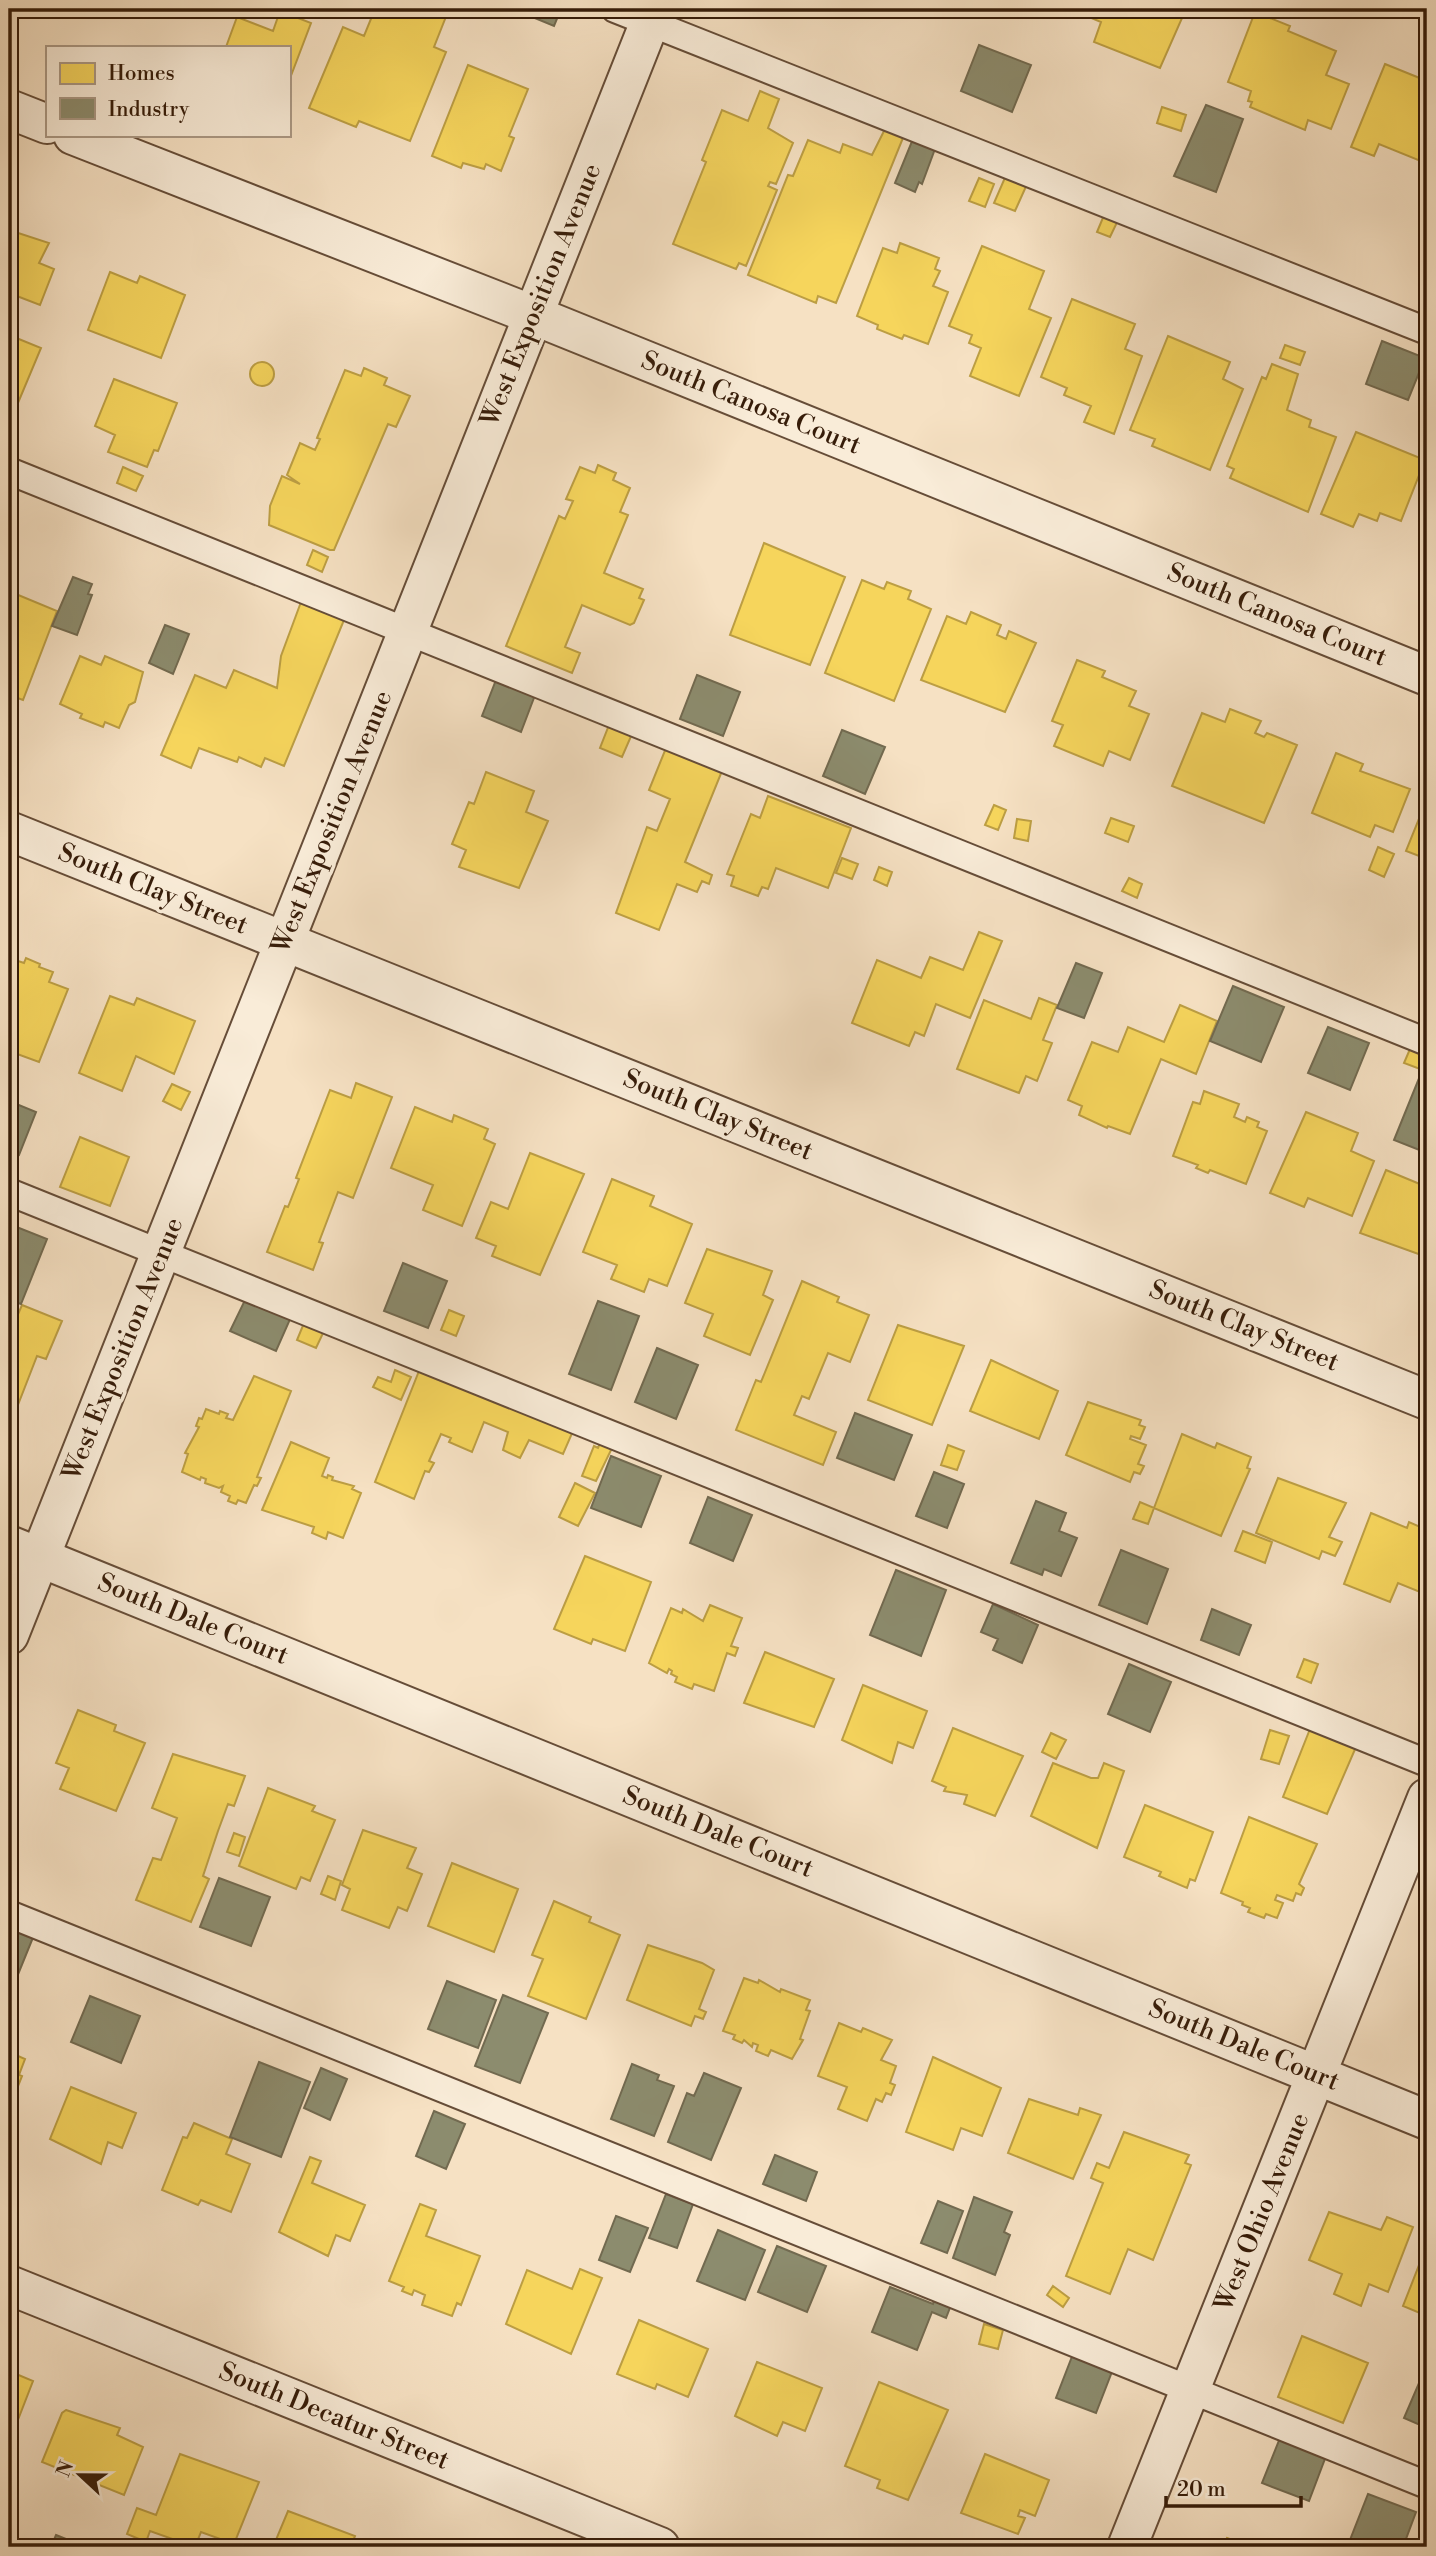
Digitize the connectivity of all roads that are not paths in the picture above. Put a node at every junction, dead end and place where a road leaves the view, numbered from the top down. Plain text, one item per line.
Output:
1 (640, 13) edge
2 (9, 109) edge
3 (46, 124) edge
4 (77, 136) edge
5 (533, 315) junction
6 (1427, 331) edge
7 (9, 471) edge
8 (407, 631) junction
9 (1427, 676) edge
10 (9, 831) edge
11 (284, 942) junction
12 (1427, 1042) edge
13 (9, 1192) edge
14 (161, 1253) junction
15 (1427, 1399) edge
16 (24, 1551) edge
17 (9, 1635) edge
18 (1427, 1762) edge
19 (1427, 1798) edge
20 (9, 1914) edge
21 (1317, 2075) junction
22 (1427, 2120) edge
23 (9, 2285) edge
24 (1190, 2390) junction
25 (1427, 2485) edge
26 (660, 2547) edge
27 (1127, 2547) edge

1 - 5 street, West Exposition Avenue
1 - 6 lane
2 - 3 street
4 - 5 street, South Canosa Court
5 - 8 street, West Exposition Avenue
5 - 9 street, South Canosa Court
7 - 8 lane
8 - 11 street, West Exposition Avenue
8 - 12 lane
10 - 11 street, South Clay Street
11 - 14 street, West Exposition Avenue
11 - 15 street, South Clay Street
13 - 14 lane
14 - 16 street, West Exposition Avenue
14 - 18 lane
16 - 17 street, West Exposition Avenue
16 - 21 street, South Dale Court
19 - 21 street, West Ohio Avenue
20 - 24 lane
21 - 22 street, South Dale Court
21 - 24 street, West Ohio Avenue
23 - 26 street, South Decatur Street
24 - 25 lane
24 - 27 street, West Ohio Avenue

